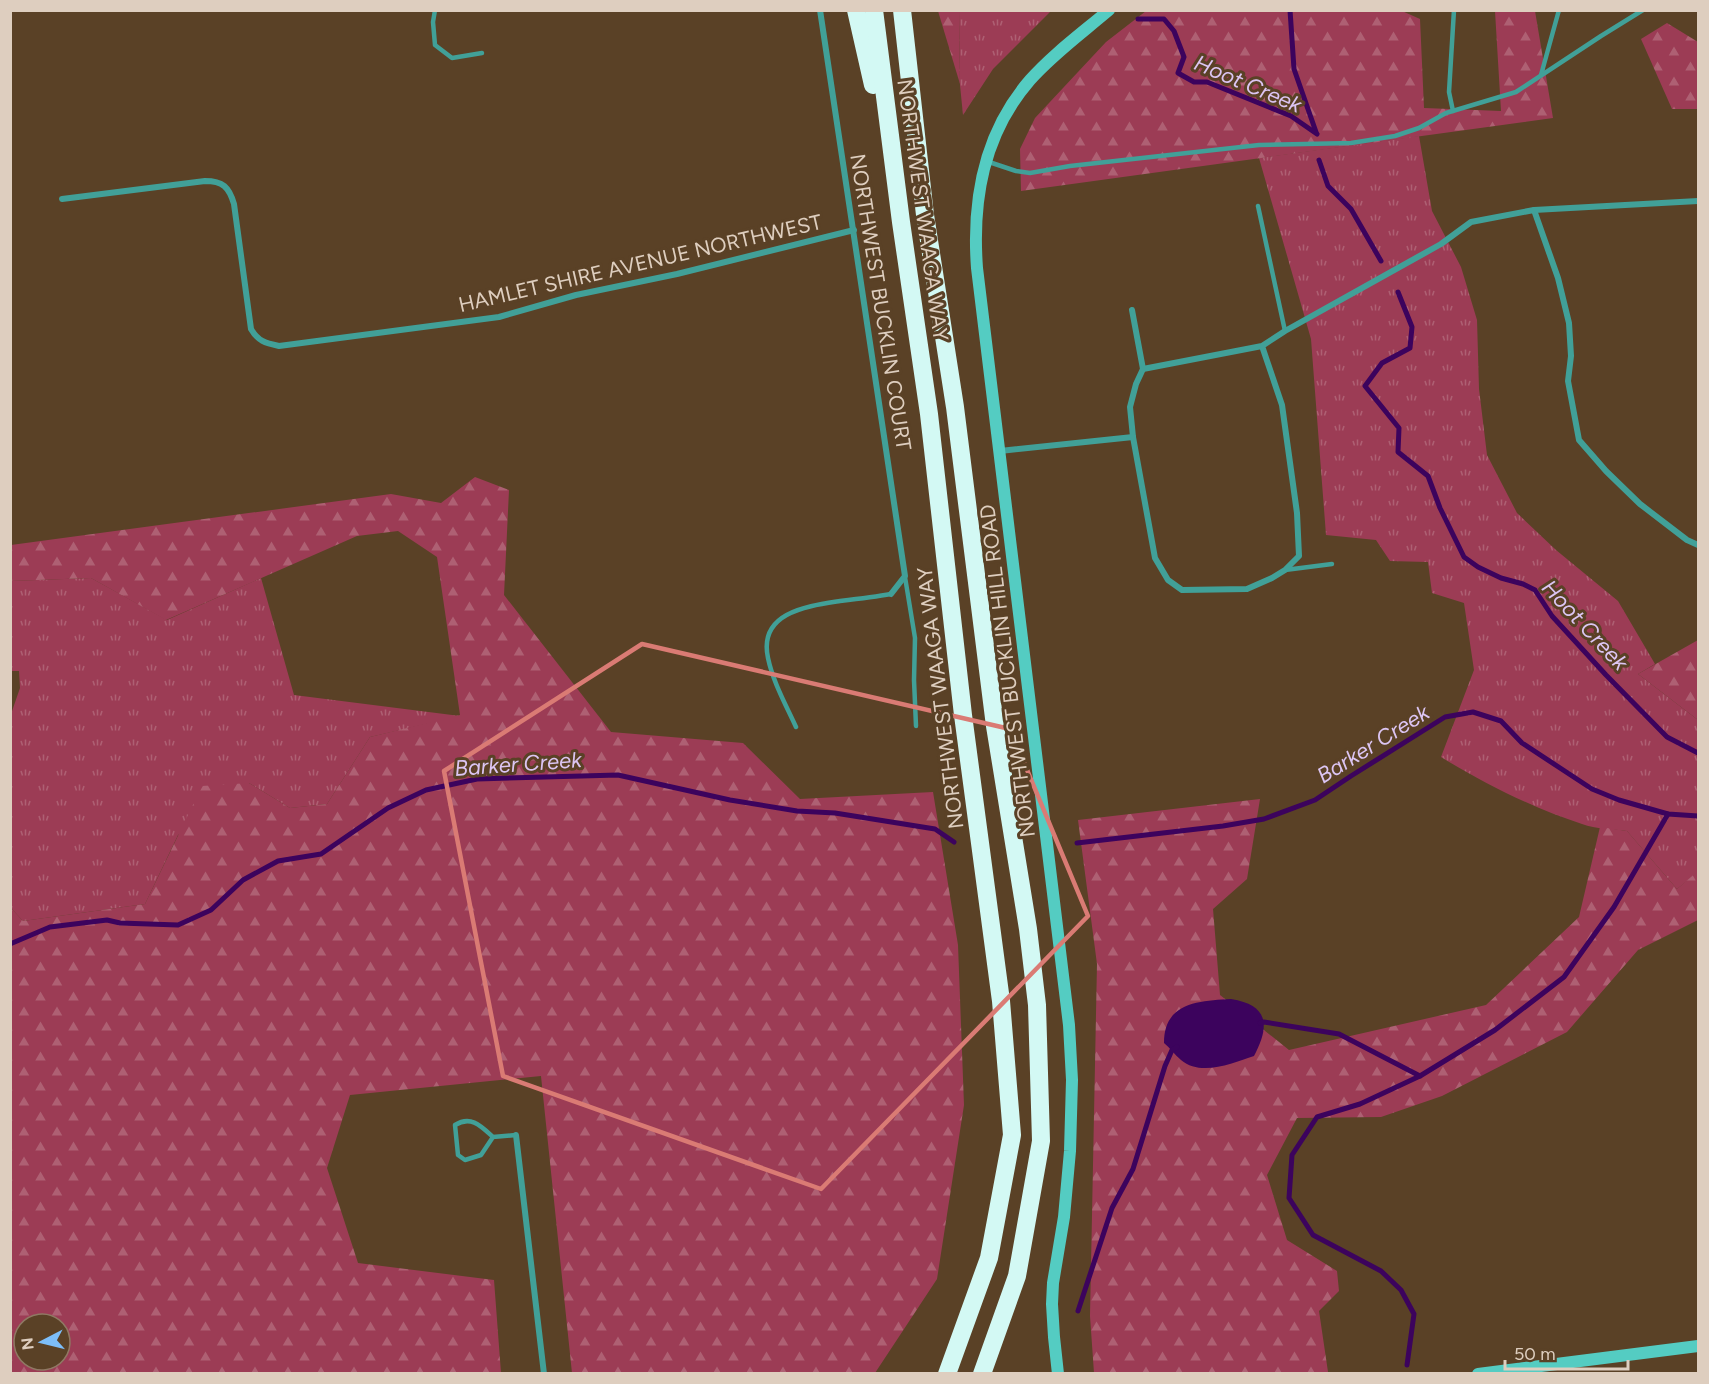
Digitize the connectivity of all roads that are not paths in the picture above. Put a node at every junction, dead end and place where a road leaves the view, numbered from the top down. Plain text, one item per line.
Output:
1 (435, 10) edge
2 (820, 10) edge
3 (856, 10) edge
4 (874, 10) edge
5 (902, 10) edge
6 (1109, 10) edge
7 (1454, 10) edge
8 (1559, 10) edge
9 (1644, 10) edge
10 (482, 53) dead end
11 (1541, 75) junction
12 (1453, 111) junction
13 (986, 161) junction
14 (62, 199) dead end
15 (899, 201) junction
16 (1698, 201) edge
17 (1258, 206) dead end
18 (1534, 210) junction
19 (854, 230) junction
20 (1132, 310) dead end
21 (1285, 331) junction
22 (1262, 346) junction
23 (1143, 369) junction
24 (1133, 437) junction
25 (1000, 451) junction
26 (1698, 545) edge
27 (1332, 564) dead end
28 (1285, 570) junction
29 (905, 576) junction
30 (891, 594) joint
31 (916, 726) dead end
32 (796, 727) dead end
33 (516, 1135) joint
34 (493, 1137) junction
35 (1698, 1346) edge
36 (544, 1374) edge
37 (947, 1374) edge
38 (982, 1374) edge
39 (1058, 1374) edge
40 (1479, 1374) edge

1 - 10 lane
2 - 19 street, NORTHWEST BUCKLIN COURT
3 - 15 highway
4 - 15 highway, NORTHWEST WAAGA WAY
5 - 38 highway, NORTHWEST WAAGA WAY
6 - 13 main road, NORTHWEST BUCKLIN HILL ROAD
7 - 12 lane
8 - 11 lane
9 - 11 lane
11 - 12 lane
12 - 13 lane
13 - 25 main road, NORTHWEST BUCKLIN HILL ROAD
14 - 19 street, HAMLET SHIRE AVENUE NORTHWEST
15 - 37 highway, NORTHWEST WAAGA WAY
16 - 18 street
17 - 21 lane
18 - 21 street
18 - 26 street
19 - 29 street, NORTHWEST BUCKLIN COURT
20 - 23 street
21 - 22 street
22 - 23 street
22 - 28 street
23 - 24 street
24 - 25 street
24 - 28 street
25 - 39 main road, NORTHWEST BUCKLIN HILL ROAD
27 - 28 lane
29 - 30 street
29 - 31 lane
30 - 32 lane
33 - 34 lane
33 - 36 street
34 - 34 lane
35 - 40 main road

